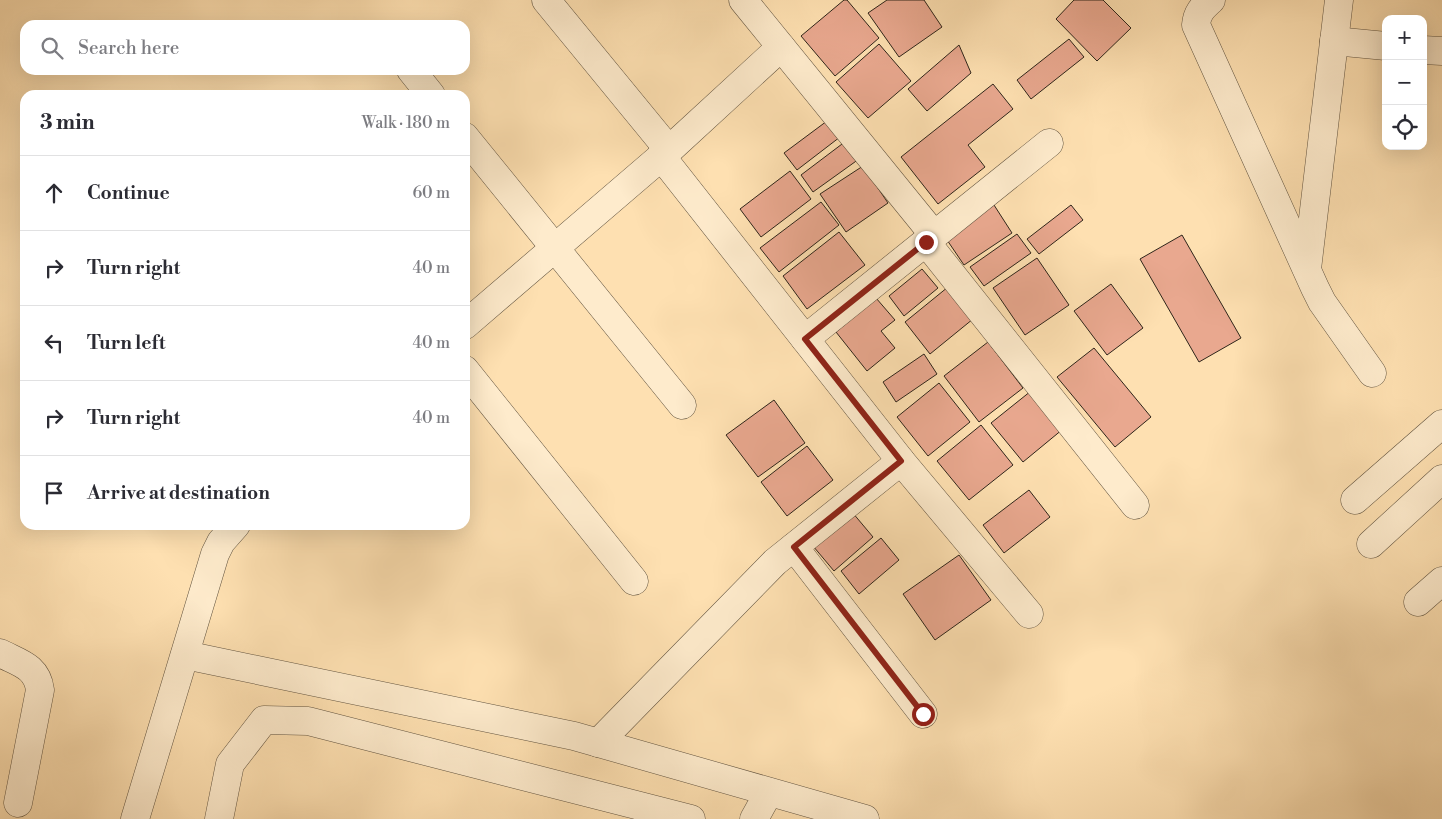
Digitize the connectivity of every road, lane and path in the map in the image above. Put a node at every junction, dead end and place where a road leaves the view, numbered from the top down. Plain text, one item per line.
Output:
1 (546, 0) edge
2 (743, 0) edge
3 (1211, 0) edge
4 (1339, 0) edge
5 (1334, 41) junction
6 (1382, 46) edge
7 (781, 47) junction
8 (1427, 50) edge
9 (1442, 51) edge
10 (415, 75) edge
11 (427, 90) edge
12 (470, 143) edge
13 (1049, 143) dead end
14 (665, 153) junction
15 (930, 239) junction
16 (554, 249) junction
17 (1306, 270) junction
18 (470, 321) edge
19 (805, 339) junction
20 (1372, 373) dead end
21 (470, 376) edge
22 (682, 405) dead end
23 (1442, 424) edge
24 (901, 461) junction
25 (1442, 479) edge
26 (1355, 500) dead end
27 (1134, 505) dead end
28 (227, 530) edge
29 (1371, 544) dead end
30 (794, 547) junction
31 (634, 580) dead end
32 (1442, 581) edge
33 (1418, 602) dead end
34 (1029, 614) dead end
35 (0, 654) edge
36 (185, 655) junction
37 (923, 714) dead end
38 (598, 743) junction
39 (769, 792) junction
40 (18, 803) dead end
41 (135, 819) edge
42 (218, 819) edge
43 (691, 819) edge
44 (754, 819) edge
45 (865, 819) edge

1 - 14 street
2 - 7 street
3 - 17 street
4 - 5 street
5 - 6 street
5 - 17 street
7 - 14 street
7 - 15 street
8 - 9 street
10 - 11 street
12 - 16 street
13 - 15 street
14 - 16 street
14 - 19 street
15 - 19 street
15 - 27 street
16 - 18 street
16 - 22 street
17 - 20 street
19 - 24 street
21 - 31 street
23 - 26 street
24 - 30 street
24 - 34 street
25 - 29 street
28 - 36 street
30 - 37 street
30 - 38 street
32 - 33 street
35 - 40 street
36 - 38 street
36 - 41 street
38 - 39 street
39 - 44 street
39 - 45 street
42 - 43 street

